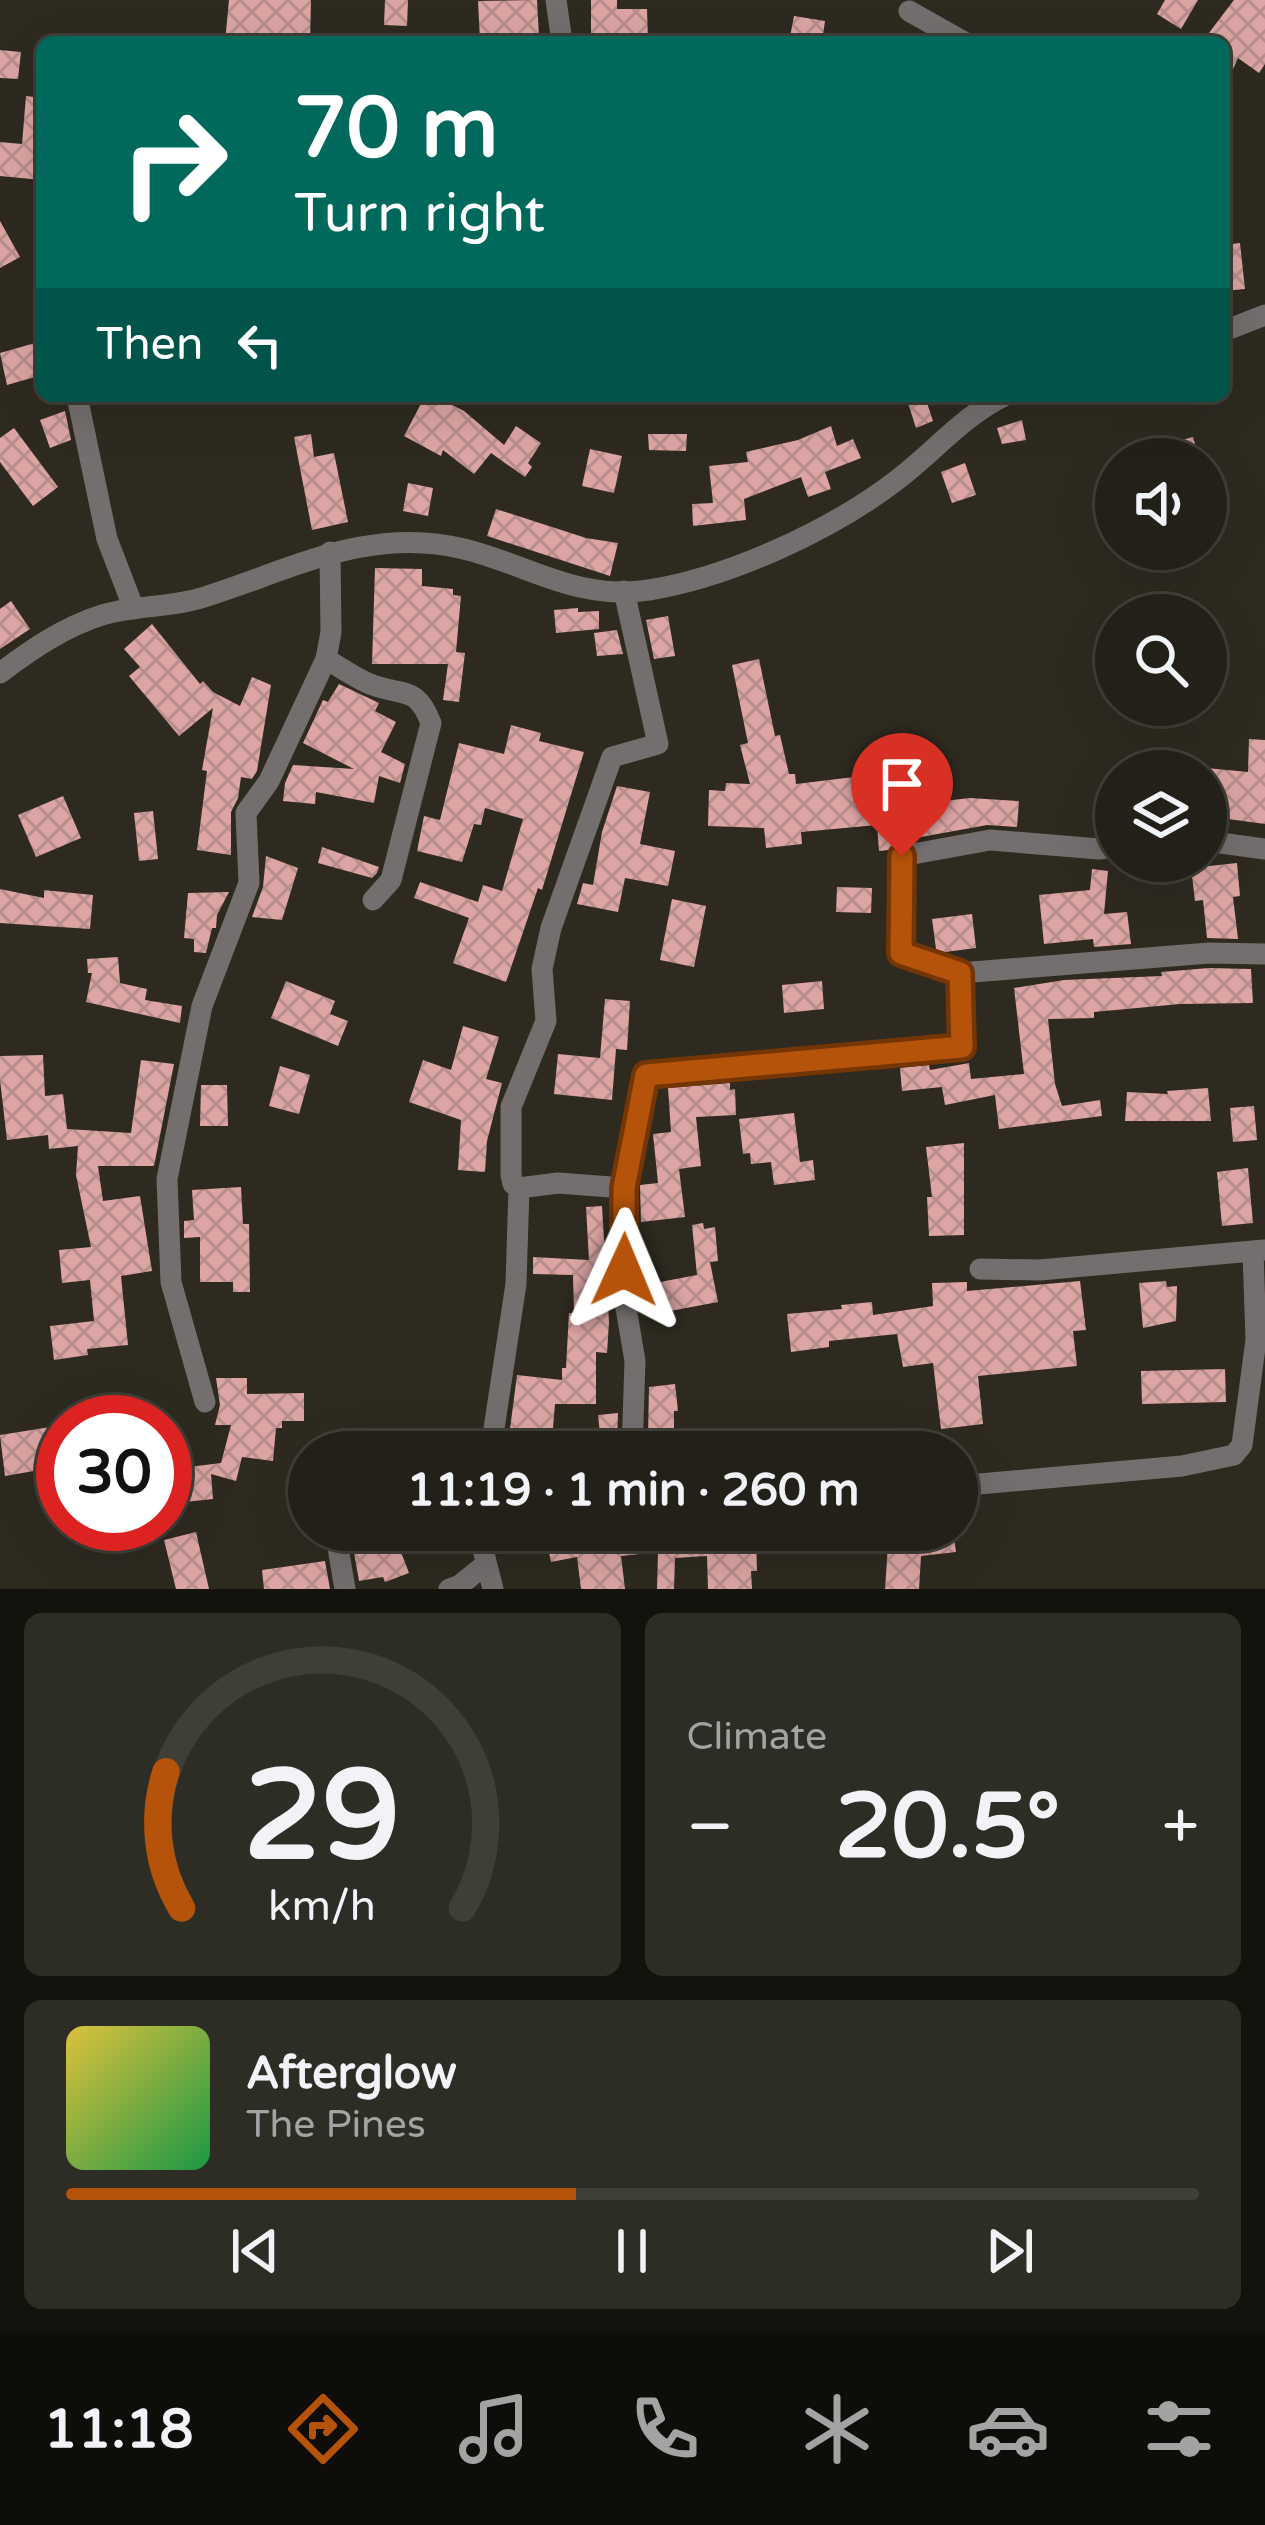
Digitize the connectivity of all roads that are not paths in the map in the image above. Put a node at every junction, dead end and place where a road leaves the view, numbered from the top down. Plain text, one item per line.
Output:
1 (556, 0) edge
2 (909, 10) dead end
3 (561, 36) edge
4 (954, 36) edge
5 (1265, 315) edge
6 (1230, 329) edge
7 (78, 402) edge
8 (987, 402) edge
9 (330, 552) junction
10 (624, 591) junction
11 (134, 610) junction
12 (326, 659) junction
13 (0, 673) edge
14 (1227, 844) edge
15 (1265, 849) edge
16 (1095, 850) edge
17 (374, 900) dead end
18 (1265, 954) edge
19 (960, 973) junction
20 (519, 1188) junction
21 (624, 1188) junction
22 (1259, 1251) edge
23 (980, 1269) dead end
24 (206, 1402) dead end
25 (494, 1431) edge
26 (632, 1431) edge
27 (978, 1484) edge
28 (339, 1551) edge
29 (484, 1551) edge
30 (487, 1564) junction
31 (345, 1589) edge
32 (449, 1589) edge
33 (493, 1589) edge

1 - 3 street
2 - 4 street
5 - 6 street
7 - 11 street
8 - 10 street
9 - 10 street
9 - 11 street
9 - 12 street
10 - 20 street
11 - 13 street
12 - 17 street
12 - 24 street
14 - 15 street
16 - 19 street
18 - 19 street
19 - 21 street
20 - 21 street
20 - 25 street
21 - 26 street
22 - 23 street
22 - 27 street
28 - 31 street
29 - 30 street
30 - 32 street
30 - 33 street

